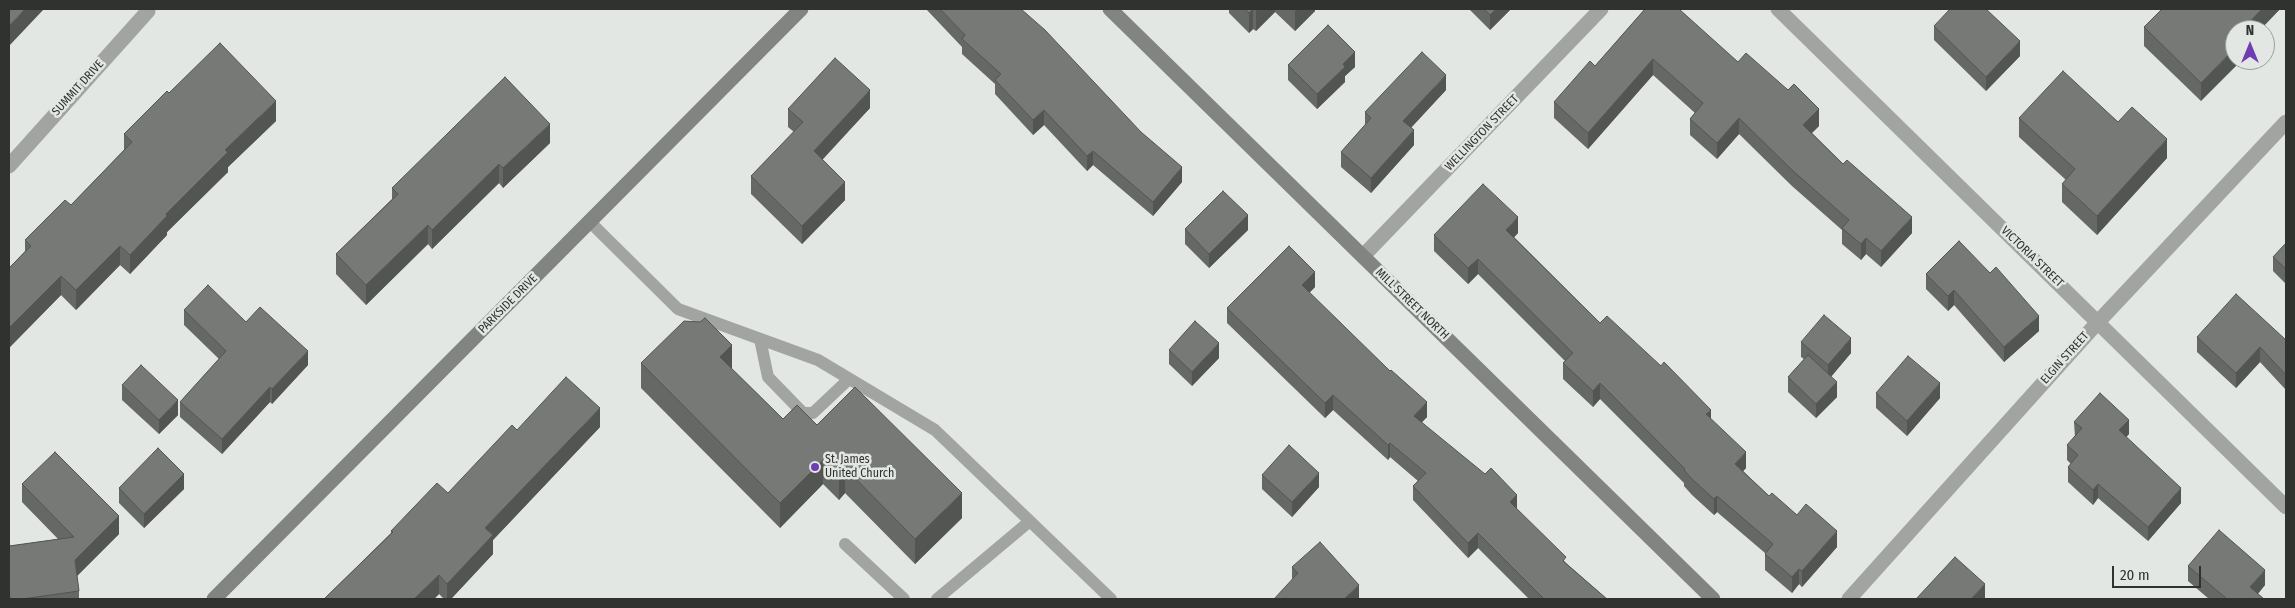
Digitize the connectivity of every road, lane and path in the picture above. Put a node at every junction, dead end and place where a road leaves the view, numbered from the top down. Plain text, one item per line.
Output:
1 (801, 9) edge
2 (1110, 9) edge
3 (1601, 9) edge
4 (1778, 9) edge
5 (148, 11) dead end
6 (2286, 122) edge
7 (9, 166) edge
8 (590, 222) junction
9 (1363, 256) junction
10 (2098, 322) junction
11 (760, 339) junction
12 (849, 379) junction
13 (2286, 506) edge
14 (1030, 521) junction
15 (845, 544) dead end
16 (214, 599) edge
17 (904, 599) edge
18 (937, 599) edge
19 (1111, 599) edge
20 (1713, 599) edge
21 (1849, 599) edge

1 - 8 main road, PARKSIDE DRIVE
2 - 9 main road, MILL STREET NORTH
3 - 9 street, WELLINGTON STREET
4 - 10 street, VICTORIA STREET
5 - 7 street, SUMMIT DRIVE
6 - 10 street, ELGIN STREET
8 - 11 lane
8 - 16 main road, PARKSIDE DRIVE
9 - 20 main road, MILL STREET NORTH
10 - 13 street, VICTORIA STREET
10 - 21 street, ELGIN STREET
11 - 12 lane
11 - 12 lane
12 - 14 lane
14 - 18 lane
14 - 19 lane
15 - 17 lane

